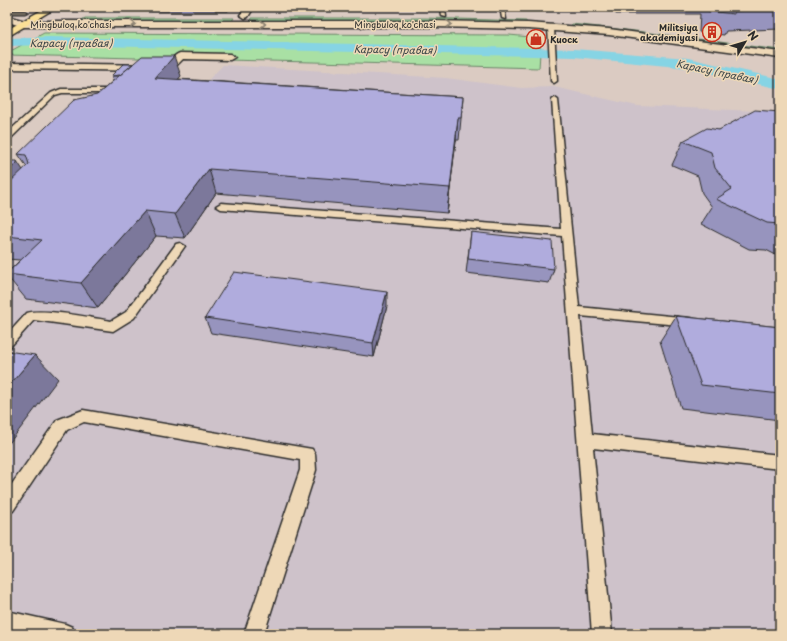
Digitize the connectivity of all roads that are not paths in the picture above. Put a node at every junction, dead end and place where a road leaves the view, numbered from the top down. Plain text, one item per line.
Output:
1 (34, 7) edge
2 (53, 7) edge
3 (502, 7) edge
4 (248, 11) edge
5 (443, 12) edge
6 (40, 15) junction
7 (8, 18) edge
8 (504, 18) junction
9 (24, 24) junction
10 (239, 24) junction
11 (550, 24) junction
12 (7, 34) edge
13 (780, 47) edge
14 (780, 55) edge
15 (230, 57) dead end
16 (7, 66) edge
17 (153, 68) junction
18 (142, 77) edge
19 (554, 81) dead end
20 (118, 100) edge
21 (555, 100) dead end
22 (7, 136) edge
23 (221, 206) dead end
24 (567, 234) junction
25 (180, 246) dead end
26 (573, 311) junction
27 (700, 324) edge
28 (7, 343) edge
29 (584, 440) junction
30 (780, 462) edge
31 (7, 504) edge
32 (7, 620) edge
33 (65, 634) edge
34 (254, 634) edge
35 (602, 634) edge

1 - 7 main road
2 - 6 main road
3 - 8 lane
4 - 5 main road, Mingbuloq ko'chasi
4 - 6 main road, Mingbuloq ko'chasi
4 - 10 main road
5 - 8 main road, Mingbuloq ko'chasi
6 - 7 main road, Mingbuloq ko'chasi
6 - 9 main road
7 - 9 main road, Mingbuloq ko'chasi
8 - 11 main road, Mingbuloq ko'chasi
9 -> 10 main road, Mingbuloq ko'chasi
9 - 12 main road
10 -> 11 main road, Mingbuloq ko'chasi
11 - 13 main road, Mingbuloq ko'chasi
11 - 14 main road, Mingbuloq ko'chasi
11 - 19 lane
15 - 17 main road
16 - 17 main road
17 - 18 lane
20 - 22 lane
21 - 24 lane
23 - 24 lane
24 - 26 lane
25 - 28 lane
26 - 27 lane
26 - 29 lane
29 - 30 lane
29 - 35 lane
31 - 34 lane
32 - 33 lane

